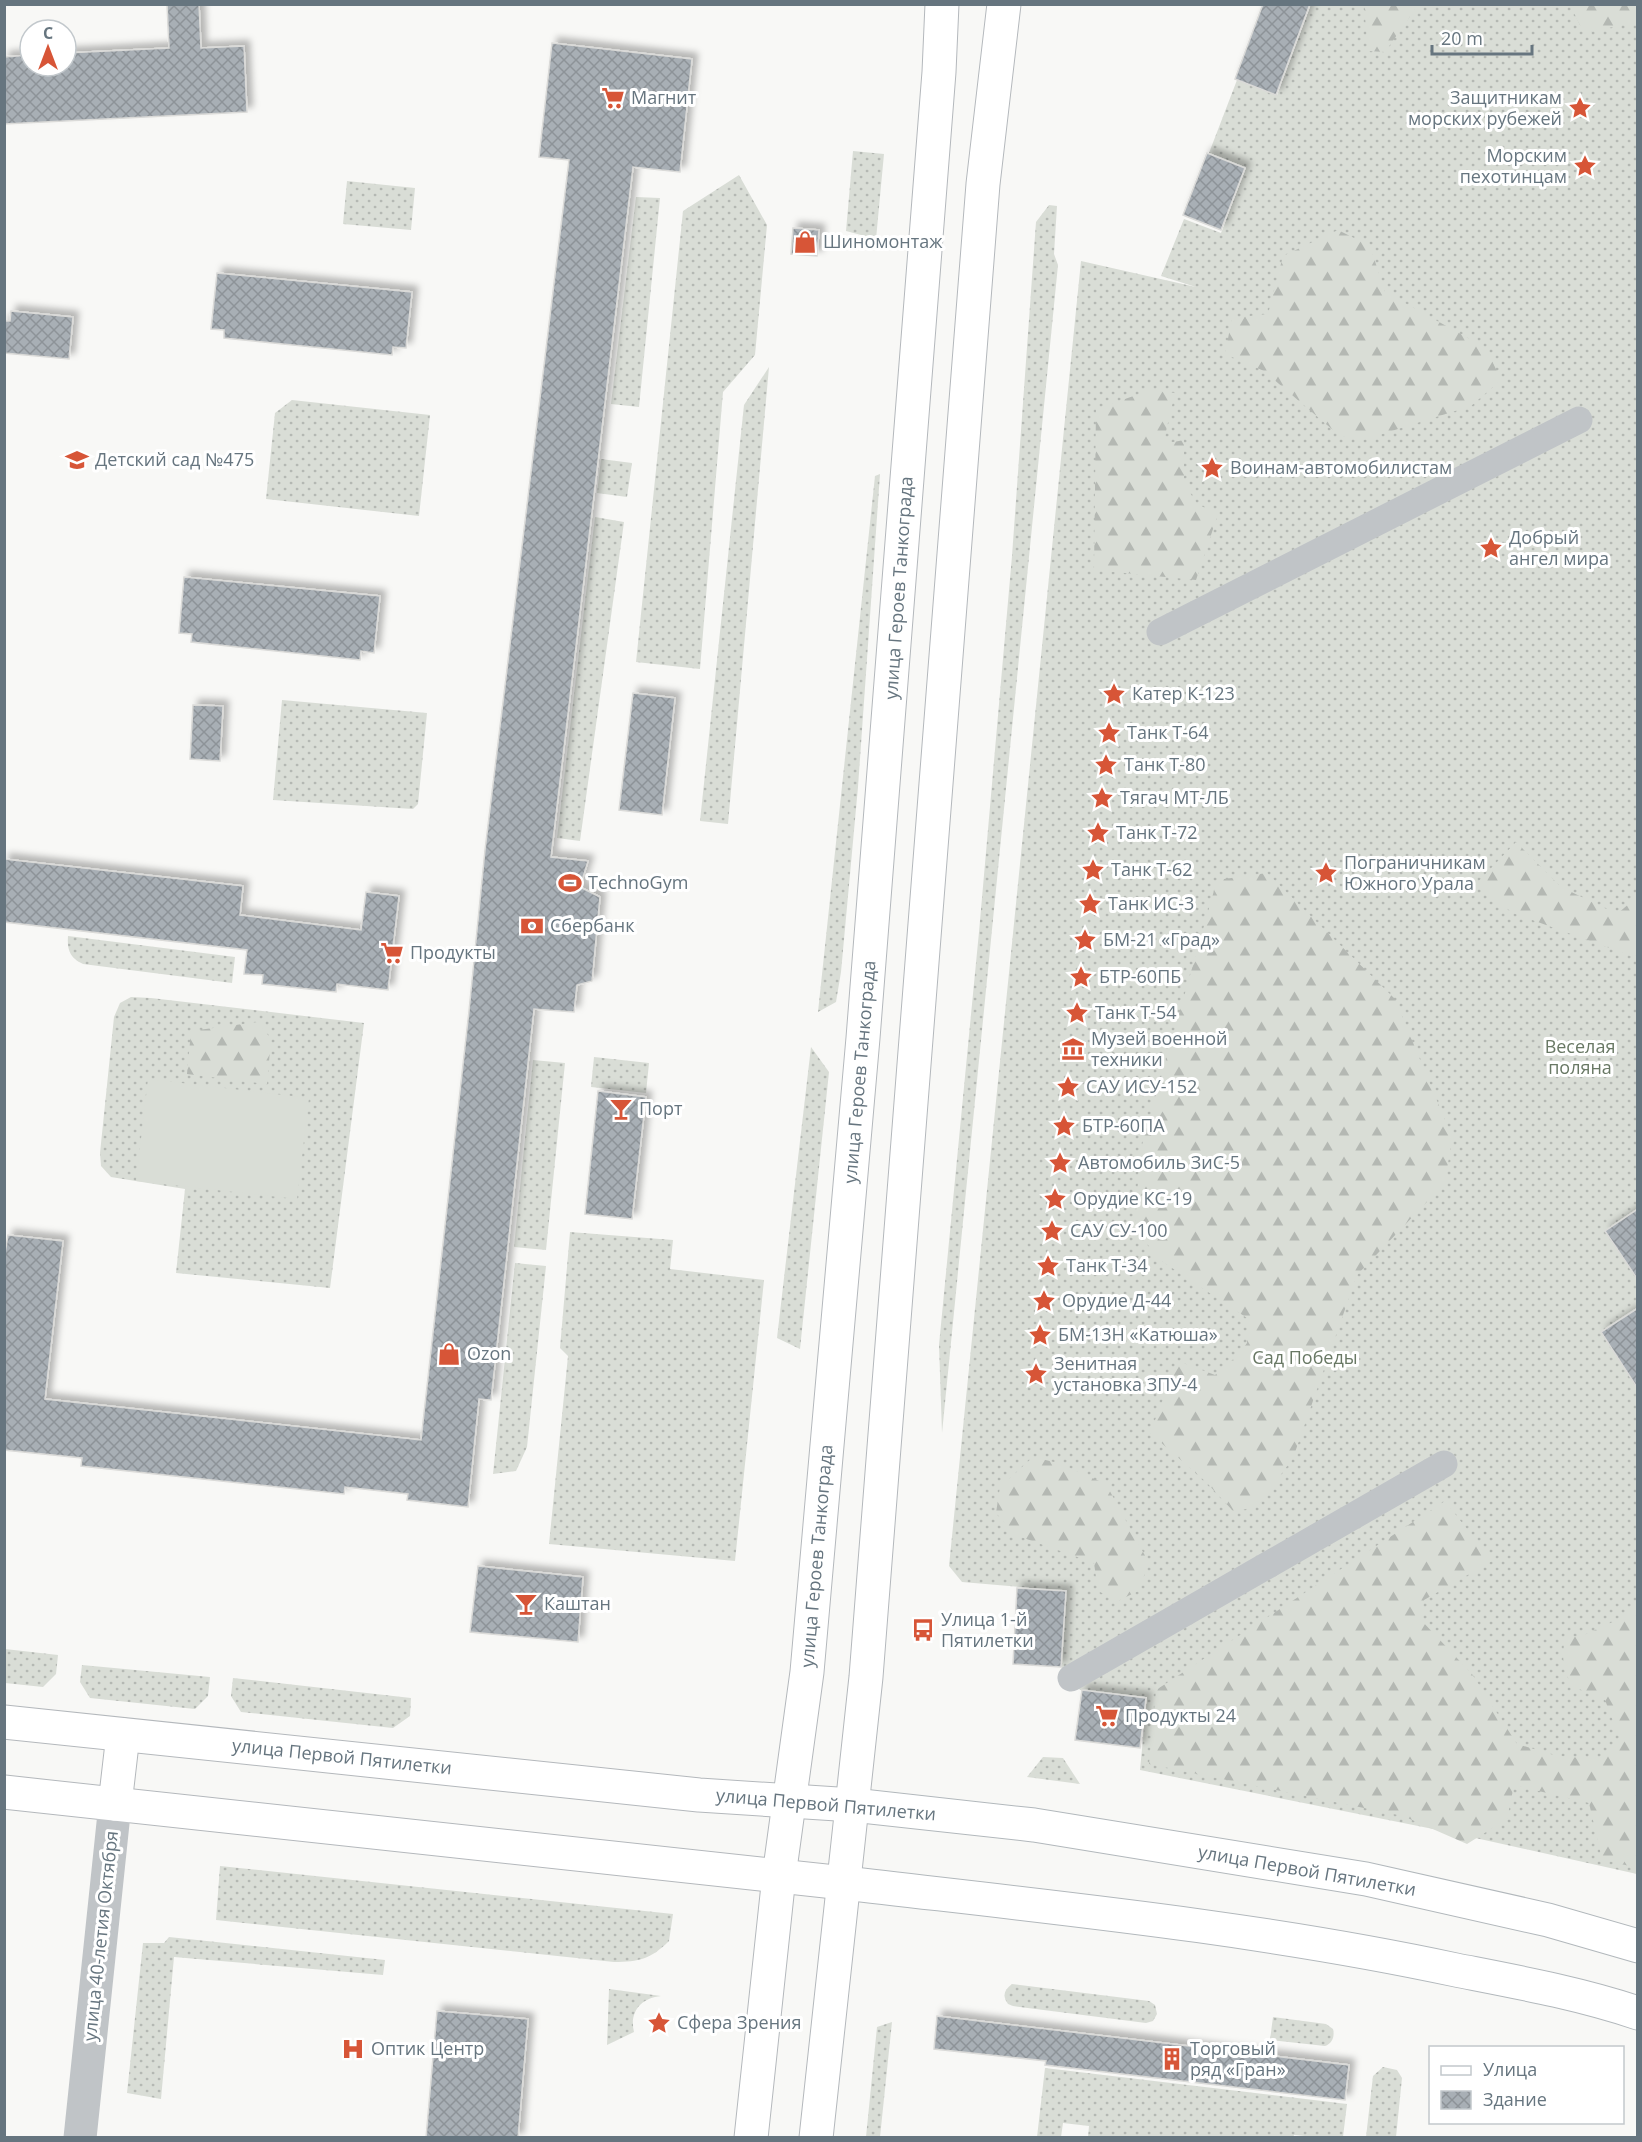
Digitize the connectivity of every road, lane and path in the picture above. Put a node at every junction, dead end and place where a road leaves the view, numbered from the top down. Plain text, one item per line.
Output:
1 (942, 4) edge
2 (999, 7) edge
3 (1580, 420) dead end
4 (1160, 632) dead end
5 (1444, 1464) dead end
6 (1071, 1678) dead end
7 (4, 1722) edge
8 (123, 1735) junction
9 (4, 1792) edge
10 (789, 1800) junction
11 (116, 1804) junction
12 (853, 1805) junction
13 (780, 1876) junction
14 (844, 1883) junction
15 (1638, 1946) edge
16 (1638, 2013) edge
17 (80, 2138) edge
18 (751, 2138) edge
19 (816, 2138) edge

1 - 10 main road, улица Героев Танкограда
2 - 12 main road
3 - 4 street
5 - 6 street
7 - 8 main road, улица Первой Пятилетки
8 - 10 main road, улица Первой Пятилетки
8 - 11 main road, улица 40-летия Октября
9 - 11 main road
10 - 12 main road, улица Первой Пятилетки
10 - 13 main road, улица Героев Танкограда
11 - 13 main road
11 - 17 street, улица 40-летия Октября
12 - 14 main road
12 - 15 main road, улица Первой Пятилетки
13 - 14 main road
13 - 18 main road, улица Героев Танкограда
14 - 16 main road
14 - 19 main road

